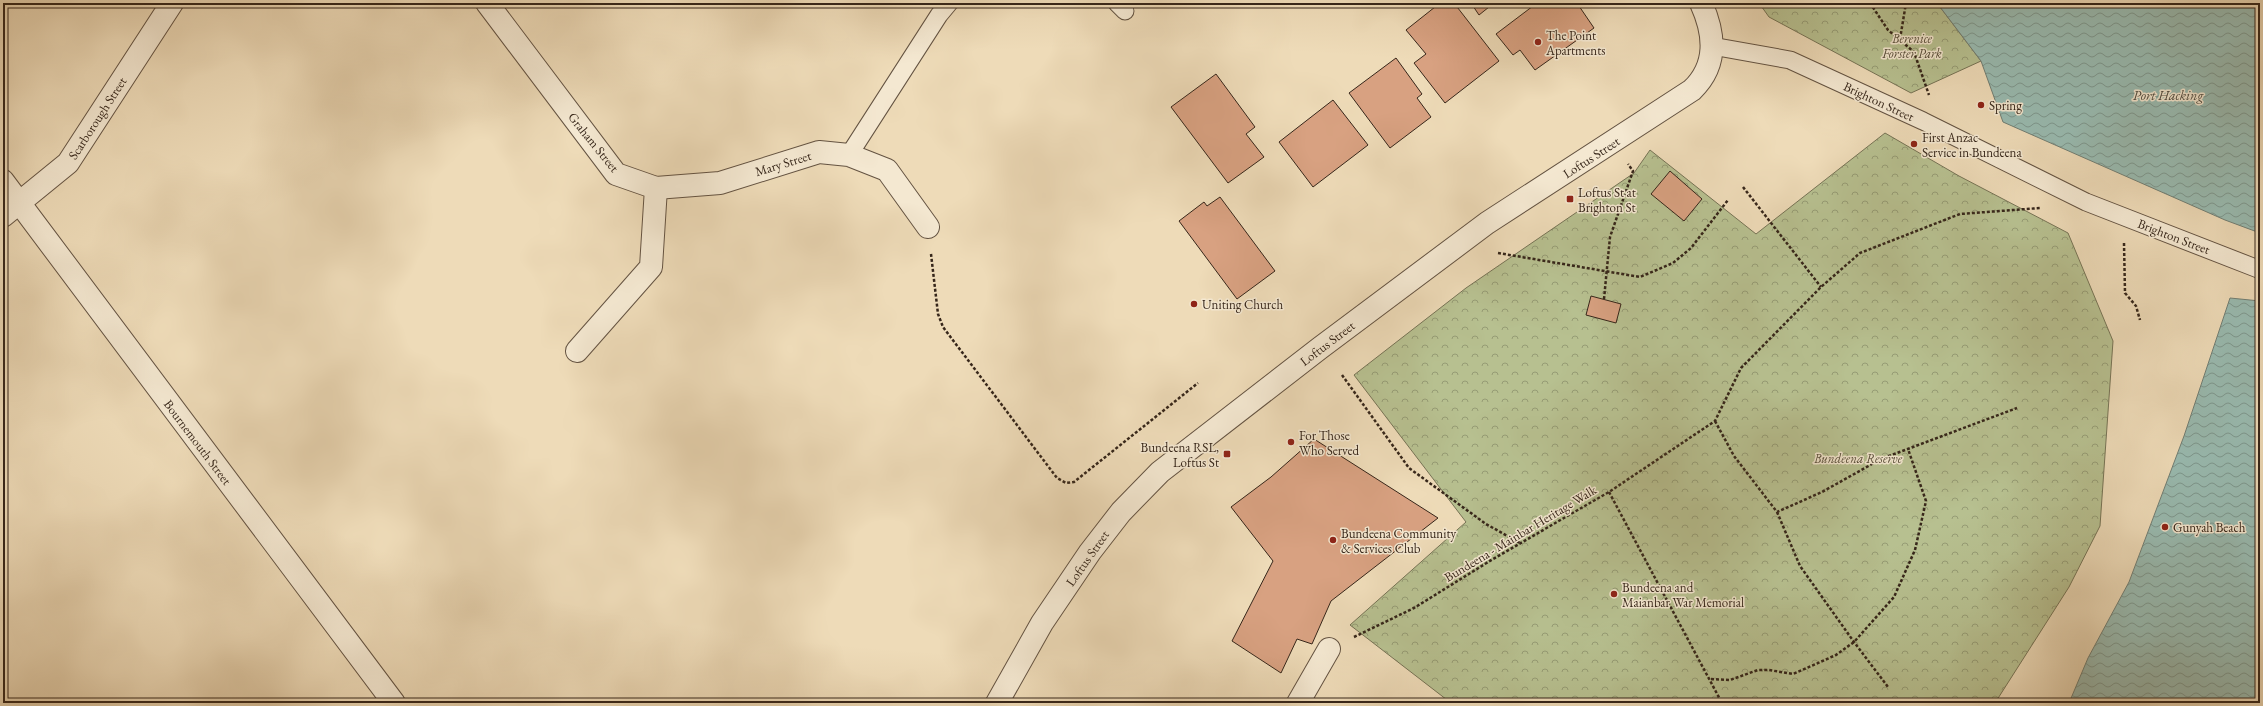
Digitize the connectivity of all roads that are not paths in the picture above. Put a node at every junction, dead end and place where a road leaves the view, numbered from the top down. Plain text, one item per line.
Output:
1 (172, 3) edge
2 (487, 3) edge
3 (949, 3) edge
4 (1701, 3) edge
5 (1712, 46) junction
6 (849, 155) junction
7 (3, 181) edge
8 (656, 188) junction
9 (12, 210) edge
10 (928, 227) road end
11 (2258, 269) dead end
12 (577, 351) dead end
13 (1329, 649) road end
14 (386, 699) edge
15 (997, 703) edge
16 (1298, 703) edge

1 - 9 street, Scarborough Street
2 - 8 street, Graham Street
3 - 6 lane
4 - 5 street
5 - 11 lane, Brighton Street
5 - 15 street, Loftus Street
6 - 8 street, Mary Street
6 - 10 street, Mary Street
7 - 9 street, Bournemouth Street
8 - 12 street
9 - 14 street, Bournemouth Street
13 - 16 street

